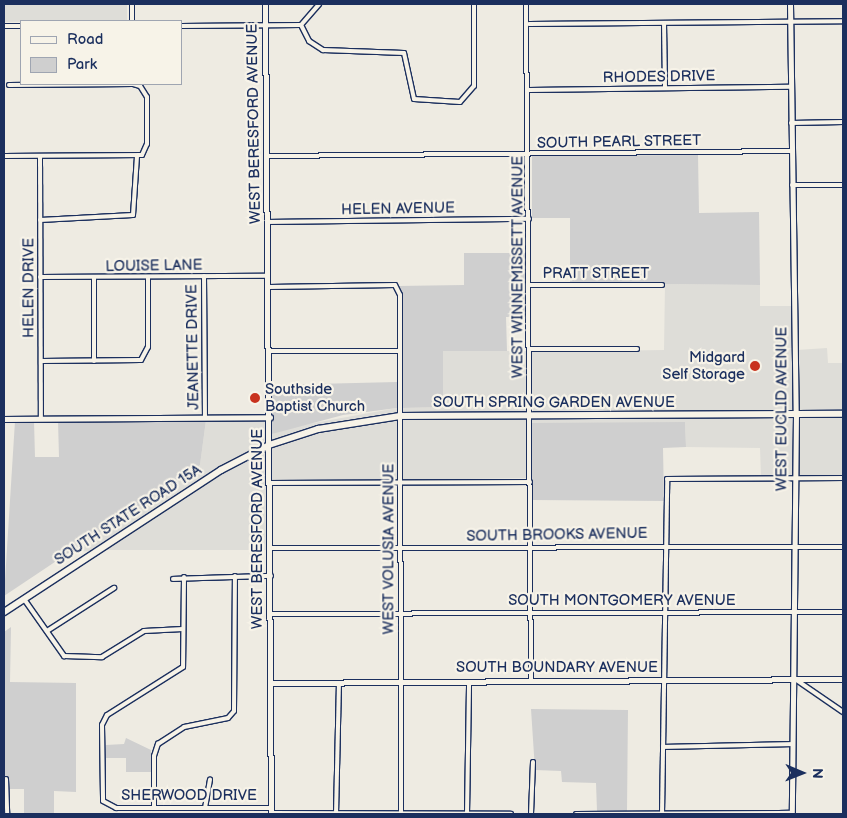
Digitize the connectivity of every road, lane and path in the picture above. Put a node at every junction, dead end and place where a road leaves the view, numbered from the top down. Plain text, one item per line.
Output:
1 (132, 4) edge
2 (265, 4) edge
3 (319, 4) edge
4 (474, 4) edge
5 (526, 4) edge
6 (790, 4) edge
7 (132, 20) edge
8 (790, 21) junction
9 (843, 21) edge
10 (664, 23) junction
11 (529, 24) junction
12 (266, 25) junction
13 (301, 25) junction
14 (5, 26) dead end
15 (20, 26) edge
16 (182, 26) edge
17 (9, 85) dead end
18 (20, 85) edge
19 (136, 85) edge
20 (790, 87) junction
21 (665, 88) junction
22 (528, 90) junction
23 (843, 122) edge
24 (792, 123) junction
25 (792, 151) junction
26 (529, 154) junction
27 (4, 156) edge
28 (137, 156) junction
29 (266, 156) junction
30 (40, 157) junction
31 (792, 184) junction
32 (843, 185) edge
33 (529, 219) junction
34 (40, 220) junction
35 (268, 222) junction
36 (204, 276) junction
37 (269, 276) junction
38 (148, 277) junction
39 (40, 278) junction
40 (94, 278) junction
41 (529, 285) junction
42 (662, 285) dead end
43 (269, 287) junction
44 (637, 349) dead end
45 (530, 350) junction
46 (269, 351) junction
47 (399, 351) junction
48 (41, 361) junction
49 (94, 361) junction
50 (796, 414) junction
51 (843, 414) edge
52 (400, 416) junction
53 (530, 416) junction
54 (270, 417) junction
55 (41, 418) junction
56 (205, 418) junction
57 (4, 419) edge
58 (269, 446) junction
59 (843, 478) edge
60 (794, 479) junction
61 (400, 482) junction
62 (530, 482) junction
63 (270, 483) junction
64 (666, 545) junction
65 (794, 546) junction
66 (843, 546) edge
67 (400, 547) junction
68 (530, 547) junction
69 (271, 548) junction
70 (235, 576) junction
71 (270, 576) junction
72 (184, 577) junction
73 (173, 579) dead end
74 (114, 588) dead end
75 (24, 598) junction
76 (4, 612) edge
77 (665, 612) junction
78 (794, 612) junction
79 (843, 612) edge
80 (530, 613) junction
81 (271, 614) junction
82 (401, 614) junction
83 (183, 629) junction
84 (47, 631) junction
85 (794, 678) junction
86 (843, 679) edge
87 (664, 680) junction
88 (531, 681) junction
89 (400, 682) junction
90 (469, 682) junction
91 (272, 683) junction
92 (339, 683) junction
93 (843, 712) edge
94 (793, 744) junction
95 (663, 747) junction
96 (533, 762) dead end
97 (6, 779) dead end
98 (210, 779) dead end
99 (154, 808) junction
100 (205, 808) junction
101 (271, 812) edge
102 (401, 813) edge
103 (7, 814) edge
104 (336, 814) edge
105 (467, 814) edge
106 (511, 814) edge
107 (531, 814) edge
108 (576, 814) edge
109 (662, 814) edge
110 (792, 814) edge

1 - 7 street
2 - 12 street, WEST BERESFORD AVENUE
3 - 13 street
4 - 13 street
5 - 11 street, WEST WINNEMISSETT AVENUE
6 - 8 street, WEST EUCLID AVENUE
8 - 9 street
8 - 10 street
8 - 20 street, WEST EUCLID AVENUE
10 - 11 street
10 - 21 street
11 - 22 street, WEST WINNEMISSETT AVENUE
12 - 13 street
12 - 16 street
12 - 29 street, WEST BERESFORD AVENUE
14 - 15 street
17 - 18 street
19 - 28 street
20 - 21 street, RHODES DRIVE
20 - 24 street, WEST EUCLID AVENUE
21 - 22 street, RHODES DRIVE
22 - 26 street, WEST WINNEMISSETT AVENUE
23 - 24 street
24 - 25 street, WEST EUCLID AVENUE
25 - 26 street, SOUTH PEARL STREET
25 - 31 street, WEST EUCLID AVENUE
26 - 29 street, SOUTH PEARL STREET
26 - 33 street, WEST WINNEMISSETT AVENUE
27 - 30 street
28 - 30 street
28 - 34 street
29 - 35 street, WEST BERESFORD AVENUE
30 - 34 street, HELEN DRIVE
31 - 32 street
31 - 50 street, WEST EUCLID AVENUE
33 - 35 street, HELEN AVENUE
33 - 41 street, WEST WINNEMISSETT AVENUE
34 - 39 street, HELEN DRIVE
35 - 37 street, WEST BERESFORD AVENUE
36 - 37 street, LOUISE LANE
36 - 38 street, LOUISE LANE
36 - 56 street, JEANETTE DRIVE
37 - 43 street, WEST BERESFORD AVENUE
38 - 40 street, LOUISE LANE
38 - 49 street
39 - 40 street, LOUISE LANE
39 - 48 street, HELEN DRIVE
40 - 49 street
41 - 42 street, PRATT STREET
41 - 45 street, WEST WINNEMISSETT AVENUE
43 - 46 street, WEST BERESFORD AVENUE
43 - 47 street, WEST VOLUSIA AVENUE
44 - 45 street
45 - 53 street, WEST WINNEMISSETT AVENUE
46 - 47 street
46 - 54 street, WEST BERESFORD AVENUE
47 - 52 street, WEST VOLUSIA AVENUE
48 - 49 street
48 - 55 street, HELEN DRIVE
50 - 51 highway, SOUTH SPRING GARDEN AVENUE
50 - 53 highway, SOUTH SPRING GARDEN AVENUE
50 - 60 street, WEST EUCLID AVENUE
52 - 53 highway, SOUTH SPRING GARDEN AVENUE
52 - 58 highway, SOUTH SPRING GARDEN AVENUE
52 - 61 street, WEST VOLUSIA AVENUE
53 - 62 street, WEST WINNEMISSETT AVENUE
54 - 56 street
54 - 58 street, WEST BERESFORD AVENUE
55 - 56 street
55 - 57 street
58 - 63 street, WEST BERESFORD AVENUE
58 - 75 highway, SOUTH STATE ROAD 15A
59 - 60 street
60 - 64 street
60 - 65 street, WEST EUCLID AVENUE
61 - 62 street
61 - 63 street
61 - 67 street, WEST VOLUSIA AVENUE
62 - 68 street, WEST WINNEMISSETT AVENUE
63 - 69 street, WEST BERESFORD AVENUE
64 - 65 street, SOUTH BROOKS AVENUE
64 - 68 street, SOUTH BROOKS AVENUE
64 - 77 street
65 - 66 street, SOUTH BROOKS AVENUE
65 - 78 street, WEST EUCLID AVENUE
67 - 68 street, SOUTH BROOKS AVENUE
67 - 69 street, SOUTH BROOKS AVENUE
67 - 82 street, WEST VOLUSIA AVENUE
68 - 80 street, WEST WINNEMISSETT AVENUE
69 - 71 street, WEST BERESFORD AVENUE
70 - 71 street
70 - 72 street
70 - 99 street
71 - 81 street, WEST BERESFORD AVENUE
72 - 73 street
72 - 83 street
74 - 84 street
75 - 76 highway, SOUTH STATE ROAD 15A
75 - 84 street
77 - 78 street, SOUTH MONTGOMERY AVENUE
77 - 80 street, SOUTH MONTGOMERY AVENUE
77 - 87 street
78 - 79 street, SOUTH MONTGOMERY AVENUE
78 - 85 street, WEST EUCLID AVENUE
80 - 82 street, SOUTH MONTGOMERY AVENUE
80 - 88 street, WEST WINNEMISSETT AVENUE
81 - 82 street, SOUTH MONTGOMERY AVENUE
81 - 91 street, WEST BERESFORD AVENUE
82 - 89 street, WEST VOLUSIA AVENUE
83 - 84 street
83 - 99 street, SHERWOOD DRIVE
85 - 86 street, SOUTH BOUNDARY AVENUE
85 - 87 street, SOUTH BOUNDARY AVENUE
85 - 93 street
85 - 94 street, WEST EUCLID AVENUE
87 - 88 street, SOUTH BOUNDARY AVENUE
87 - 95 street
88 - 90 street, SOUTH BOUNDARY AVENUE
89 - 90 street, SOUTH BOUNDARY AVENUE
89 - 92 street, SOUTH BOUNDARY AVENUE
89 - 102 street, WEST VOLUSIA AVENUE
90 - 105 street
91 - 92 street, SOUTH BOUNDARY AVENUE
91 - 101 street, WEST BERESFORD AVENUE
92 - 104 street
94 - 95 street
94 - 110 street, WEST EUCLID AVENUE
95 - 109 street
96 - 107 street
97 - 103 street
98 - 100 street
99 - 100 street, SHERWOOD DRIVE
100 - 101 street, SHERWOOD DRIVE
101 - 104 street, SHERWOOD DRIVE
102 - 104 street, SHERWOOD DRIVE
102 - 105 street, SHERWOOD DRIVE
105 - 106 street, SHERWOOD DRIVE
108 - 109 street
109 - 110 street

